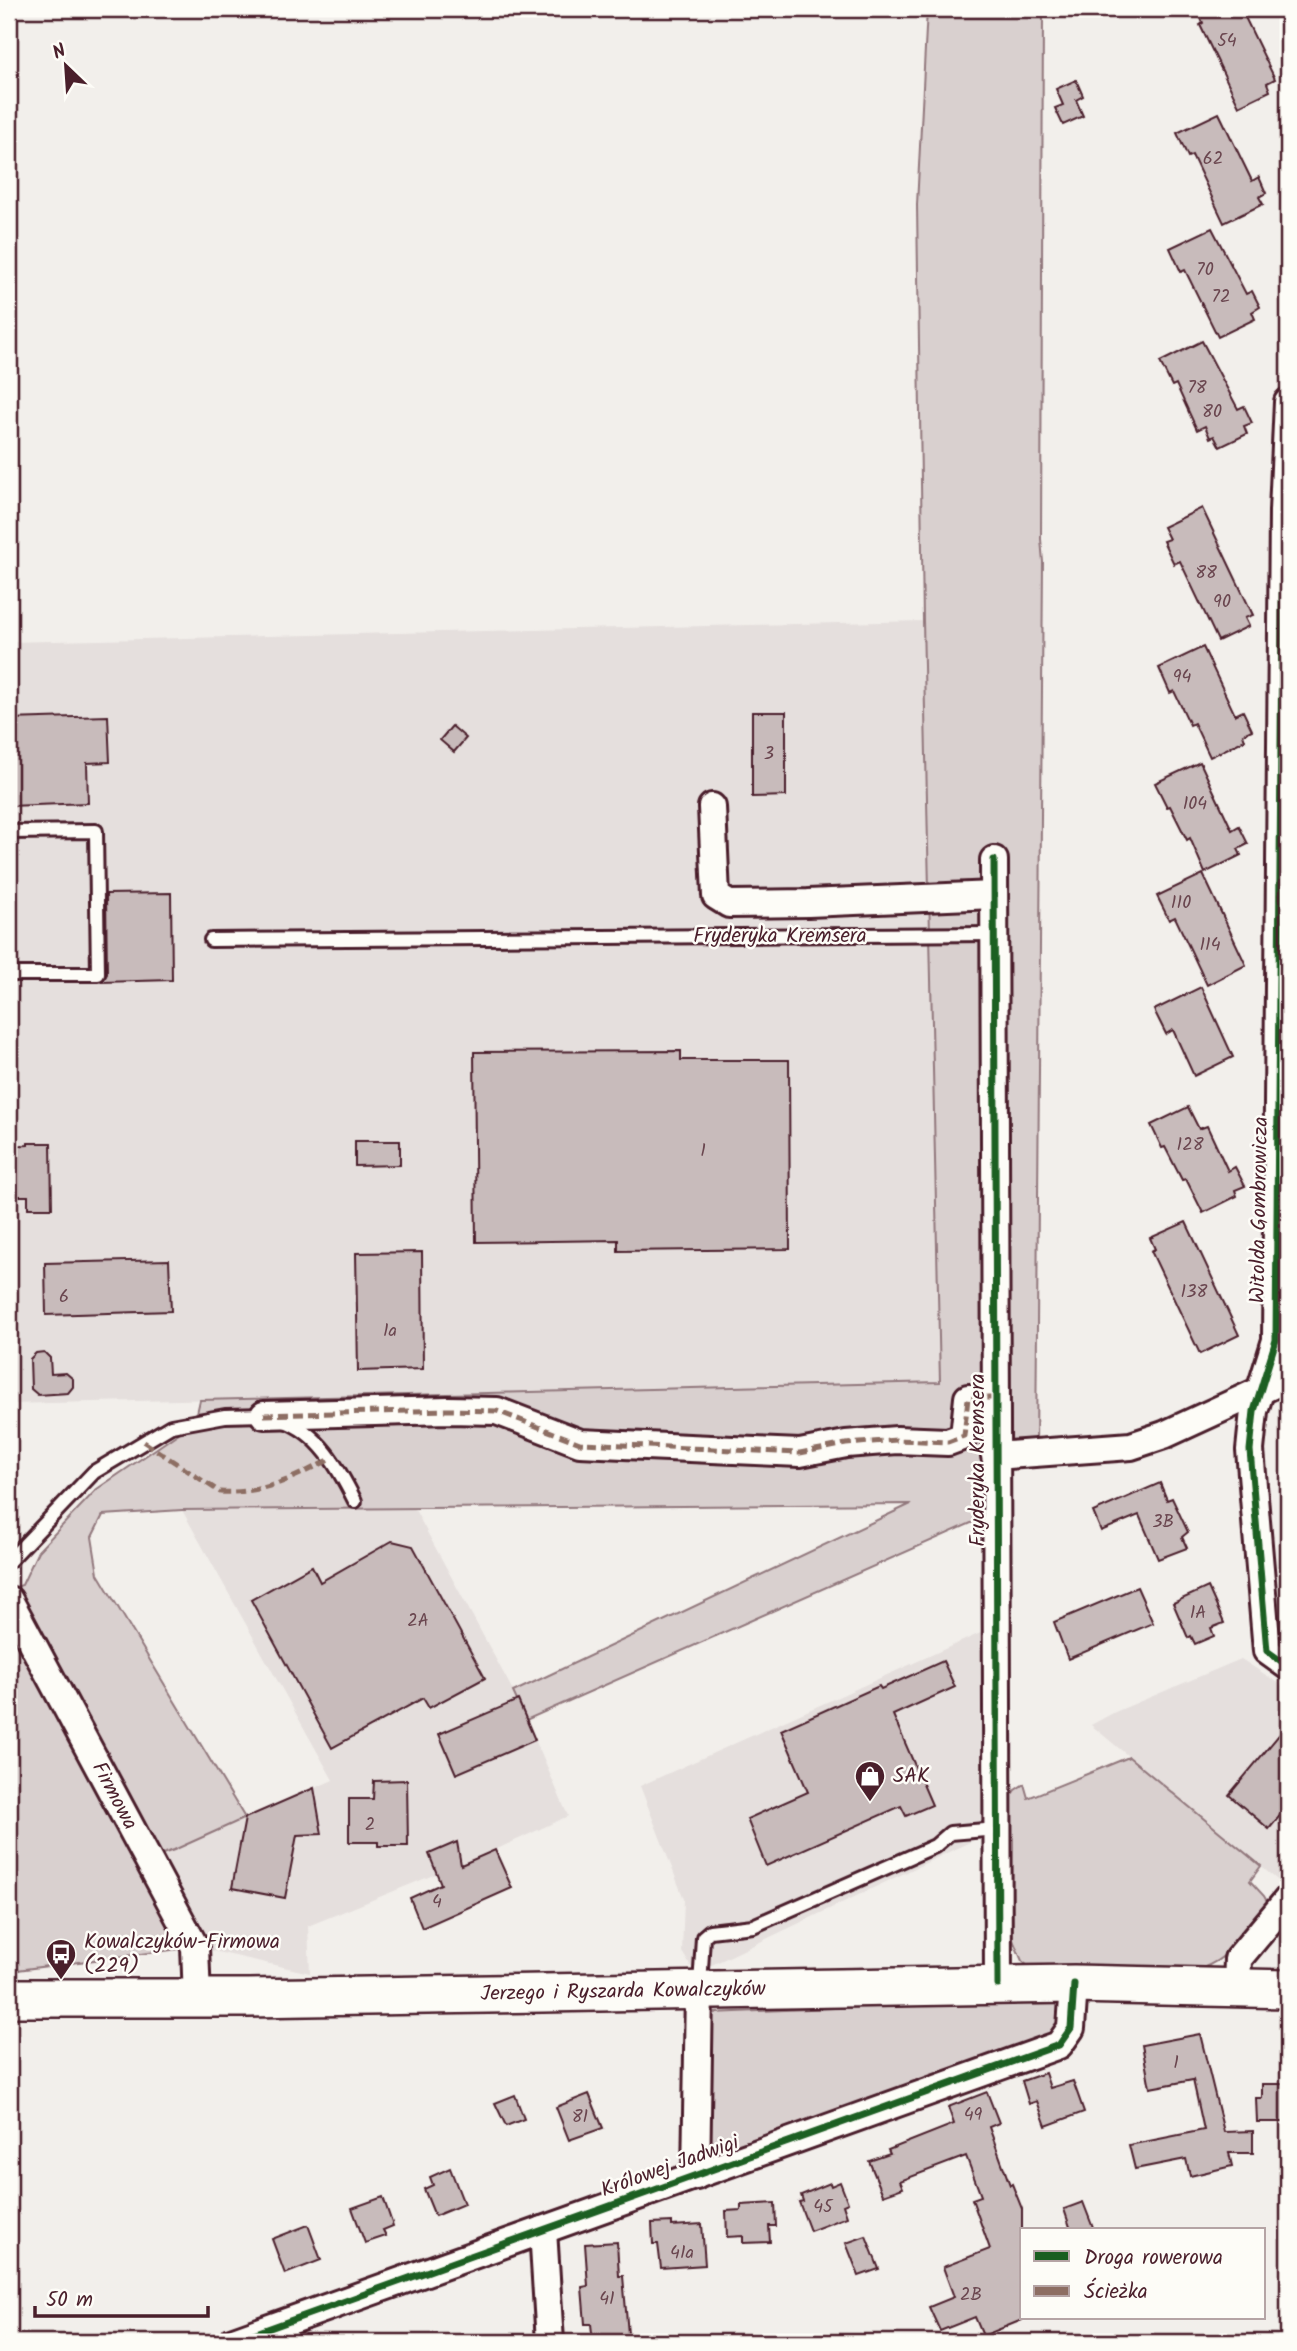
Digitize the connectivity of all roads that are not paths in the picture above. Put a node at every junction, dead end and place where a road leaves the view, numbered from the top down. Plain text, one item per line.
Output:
1 (1288, 402) edge
2 (712, 807) dead end
3 (9, 832) edge
4 (994, 860) dead end
5 (994, 895) junction
6 (994, 934) junction
7 (211, 940) dead end
8 (1284, 960) edge
9 (9, 974) edge
10 (1288, 1378) edge
11 (1259, 1392) junction
12 (995, 1398) junction
13 (264, 1415) junction
14 (995, 1456) junction
15 (355, 1501) dead end
16 (9, 1561) edge
17 (9, 1600) edge
18 (1288, 1666) edge
19 (997, 1829) junction
20 (1288, 1899) edge
21 (1074, 1984) junction
22 (998, 1985) junction
23 (1237, 1987) junction
24 (1288, 1989) edge
25 (699, 1992) junction
26 (9, 1998) edge
27 (197, 1999) junction
28 (696, 2176) junction
29 (543, 2230) junction
30 (231, 2342) edge
31 (551, 2342) edge

1 - 8 street, Witolda Gombrowicza
2 - 5 street
3 - 9 lane
4 - 5 street
5 - 6 street
6 - 7 lane, Fryderyka Kremsera
6 - 12 street, Fryderyka Kremsera
8 - 11 street, Witolda Gombrowicza
10 - 11 street, Fryderyka Kremsera
11 - 14 street, Fryderyka Kremsera
11 - 18 street, Witolda Gombrowicza
12 - 13 street
12 - 14 street, Fryderyka Kremsera
13 - 15 lane
13 - 16 lane
14 - 19 street, Fryderyka Kremsera
17 - 27 street, Firmowa
19 - 22 street, Fryderyka Kremsera
19 - 25 lane
20 - 23 street
21 - 22 main road, Jerzego i Ryszarda Kowalczyków
21 - 23 main road, Jerzego i Ryszarda Kowalczyków
21 - 28 street, Królowej Jadwigi
22 - 25 main road, Jerzego i Ryszarda Kowalczyków
23 - 24 main road, Jerzego i Ryszarda Kowalczyków
25 - 27 main road, Jerzego i Ryszarda Kowalczyków
25 - 28 street
26 - 27 main road, Jerzego i Ryszarda Kowalczyków
28 - 29 street, Królowej Jadwigi
29 - 30 street, Królowej Jadwigi
29 - 31 street

